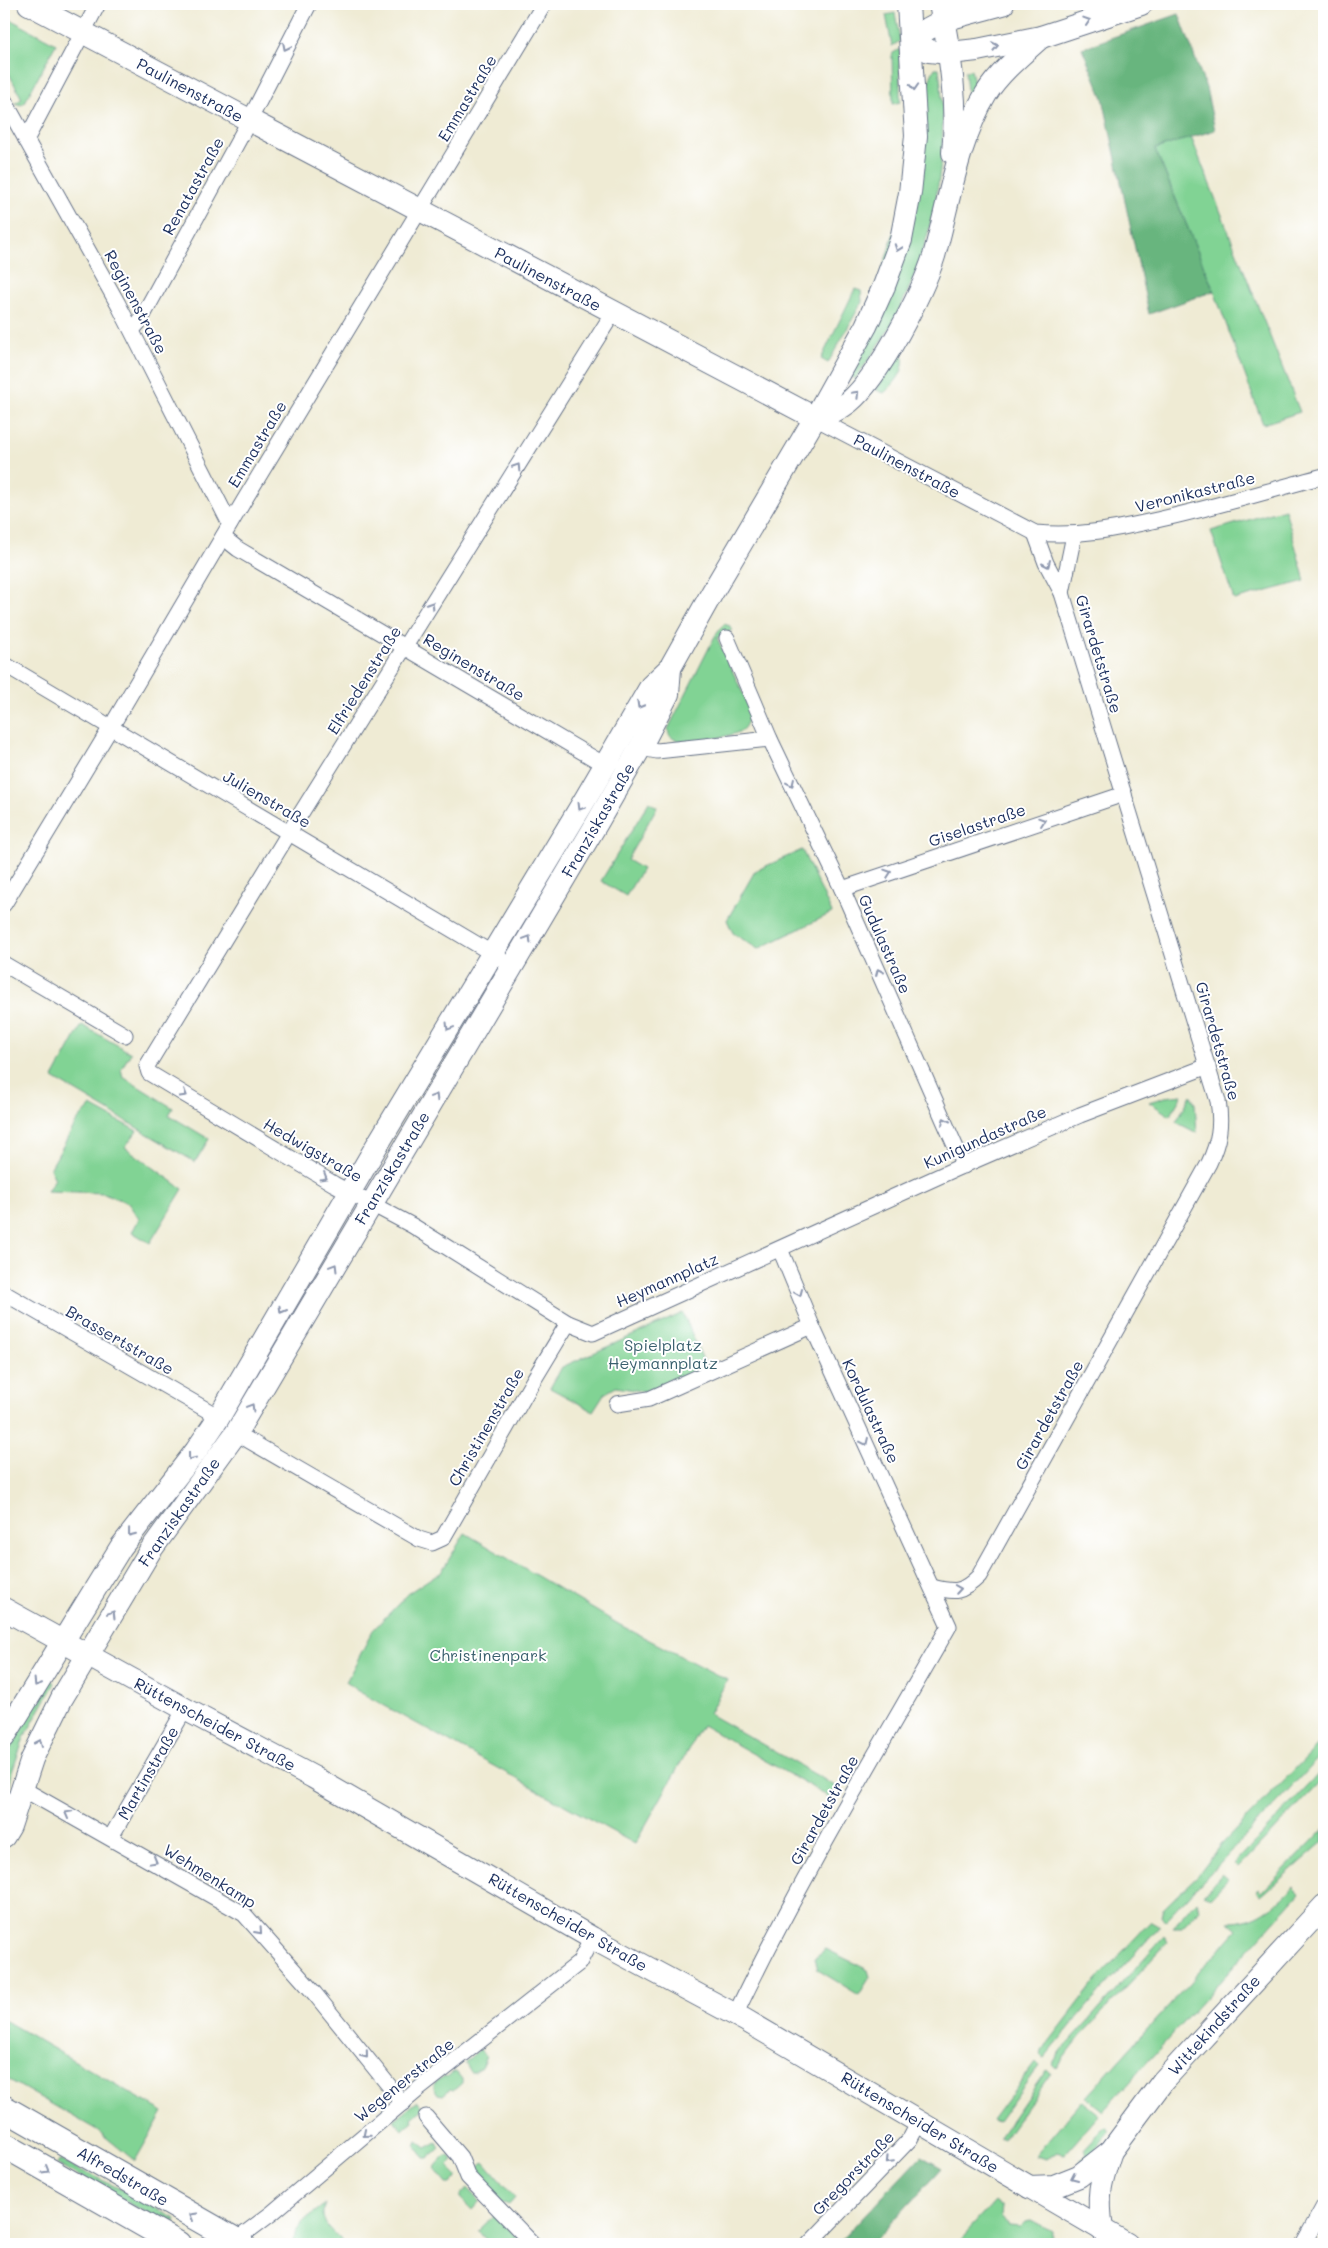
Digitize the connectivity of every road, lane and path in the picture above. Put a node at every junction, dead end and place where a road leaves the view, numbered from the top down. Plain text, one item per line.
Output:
1 (28, 4) edge
2 (98, 4) edge
3 (309, 4) edge
4 (544, 4) edge
5 (908, 4) edge
6 (1003, 4) edge
7 (1141, 4) edge
8 (942, 12) edge
9 (82, 33) junction
10 (1041, 37) junction
11 (911, 38) junction
12 (950, 54) junction
13 (4, 100) edge
14 (249, 121) junction
15 (26, 140) junction
16 (949, 192) junction
17 (419, 210) junction
18 (613, 313) junction
19 (132, 330) junction
20 (815, 418) junction
21 (1324, 476) edge
22 (227, 531) junction
23 (1035, 533) junction
24 (1074, 535) junction
25 (1062, 592) junction
26 (727, 638) dead end
27 (405, 646) junction
28 (4, 664) edge
29 (670, 668) junction
30 (111, 727) junction
31 (770, 739) junction
32 (640, 748) junction
33 (605, 765) junction
34 (1124, 794) junction
35 (290, 832) junction
36 (842, 889) junction
37 (4, 904) edge
38 (492, 953) junction
39 (4, 964) edge
40 (512, 966) junction
41 (125, 1035) dead end
42 (147, 1066) joint
43 (1208, 1066) junction
44 (964, 1166) junction
45 (352, 1192) junction
46 (372, 1203) junction
47 (780, 1248) junction
48 (4, 1293) edge
49 (568, 1323) junction
50 (812, 1326) junction
51 (617, 1404) dead end
52 (219, 1417) junction
53 (236, 1432) junction
54 (932, 1587) junction
55 (4, 1609) edge
56 (949, 1626) joint
57 (62, 1642) junction
58 (88, 1656) junction
59 (185, 1709) junction
60 (4, 1737) edge
61 (23, 1789) junction
62 (4, 1836) edge
63 (111, 1838) junction
64 (1324, 1906) edge
65 (592, 1938) junction
66 (735, 2015) junction
67 (403, 2103) junction
68 (4, 2108) edge
69 (426, 2117) dead end
70 (919, 2122) junction
71 (4, 2145) edge
72 (1111, 2151) junction
73 (1027, 2185) junction
74 (1324, 2206) edge
75 (1102, 2230) junction
76 (236, 2243) edge
77 (178, 2244) edge
78 (533, 2244) edge
79 (809, 2244) edge
80 (1127, 2244) edge
81 (1303, 2244) edge

1 - 9 main road, Paulinenstraße
2 - 9 street
3 -> 14 street, Renatastraße
4 - 17 street, Emmastraße
5 - 11 main road, Franziskastraße
6 - 8 main road
10 -> 7 main road
8 - 11 main road
8 - 12 main road
9 - 14 main road, Paulinenstraße
9 - 15 street
12 -> 10 main road
10 - 16 main road
11 - 12 main road
11 -> 20 main road, Franziskastraße
12 - 16 main road
13 - 15 street, Reginenstraße
14 - 17 main road, Paulinenstraße
14 - 19 street, Renatastraße
15 - 19 street, Reginenstraße
20 -> 16 main road
17 - 18 main road, Paulinenstraße
17 - 22 street, Emmastraße
18 - 20 main road, Paulinenstraße
27 -> 18 street, Elfriedenstraße
19 - 22 street, Reginenstraße
20 - 23 street, Paulinenstraße
20 - 29 main road, Franziskastraße
21 - 24 street, Veronikastraße
22 - 27 street, Reginenstraße
22 - 30 street, Emmastraße
23 - 24 street, Paulinenstraße
23 -> 25 street, Girardetstraße
24 - 25 street, Girardetstraße
25 - 34 street, Girardetstraße
26 - 31 street, Gudulastraße
27 - 33 street, Reginenstraße
27 - 35 street, Elfriedenstraße
28 - 30 street, Julienstraße
29 - 32 main road, Franziskastraße
29 -> 33 main road, Franziskastraße
30 - 35 street, Julienstraße
30 - 37 street, Emmastraße
31 - 32 street
31 -> 36 street, Gudulastraße
32 - 33 street
40 -> 32 main road, Franziskastraße
33 -> 38 main road, Franziskastraße
36 -> 34 street, Giselastraße
34 - 43 street, Girardetstraße
35 - 38 street, Julienstraße
35 - 42 street, Elfriedenstraße
44 -> 36 street, Gudulastraße
38 - 40 street, Julienstraße
38 -> 45 main road, Franziskastraße
39 - 41 street
46 -> 40 main road, Franziskastraße
42 -> 45 street, Hedwigstraße
43 - 44 street, Kunigundastraße
54 -> 43 street, Girardetstraße
44 - 47 street, Kunigundastraße
45 - 46 street, Hedwigstraße
45 -> 52 main road, Franziskastraße
46 - 49 street, Hedwigstraße
53 -> 46 main road, Franziskastraße
47 - 49 street, Heymannplatz
47 -> 50 street, Kordulastraße
48 - 52 street, Brassertstraße
49 - 53 street, Christinenstraße
50 - 51 street
50 -> 54 street, Kordulastraße
52 -> 57 main road, Franziskastraße
58 -> 53 main road, Franziskastraße
54 - 56 street, Kordulastraße
55 - 57 main road, Rüttenscheider Straße
56 - 66 street, Girardetstraße
57 - 58 main road, Rüttenscheider Straße
57 -> 60 main road
58 - 59 main road, Rüttenscheider Straße
61 -> 58 main road
59 - 63 street, Martinstraße
59 - 65 main road, Rüttenscheider Straße
61 - 62 main road
63 -> 61 street, Wehmenkamp
63 -> 67 street, Wehmenkamp
64 - 72 main road, Wittekindstraße
65 - 66 main road, Rüttenscheider Straße
65 - 67 street, Wegenerstraße
66 - 70 main road, Rüttenscheider Straße
67 -> 76 street, Wegenerstraße
76 -> 68 main road, Alfredstraße
69 - 78 street
70 - 73 main road, Rüttenscheider Straße
70 -> 79 street, Gregorstraße
71 -> 77 main road, Alfredstraße
72 -> 73 main road, Wittekindstraße
72 - 75 main road, Wittekindstraße
73 - 75 main road, Rüttenscheider Straße
74 - 81 street
75 - 80 main road, Rüttenscheider Straße

